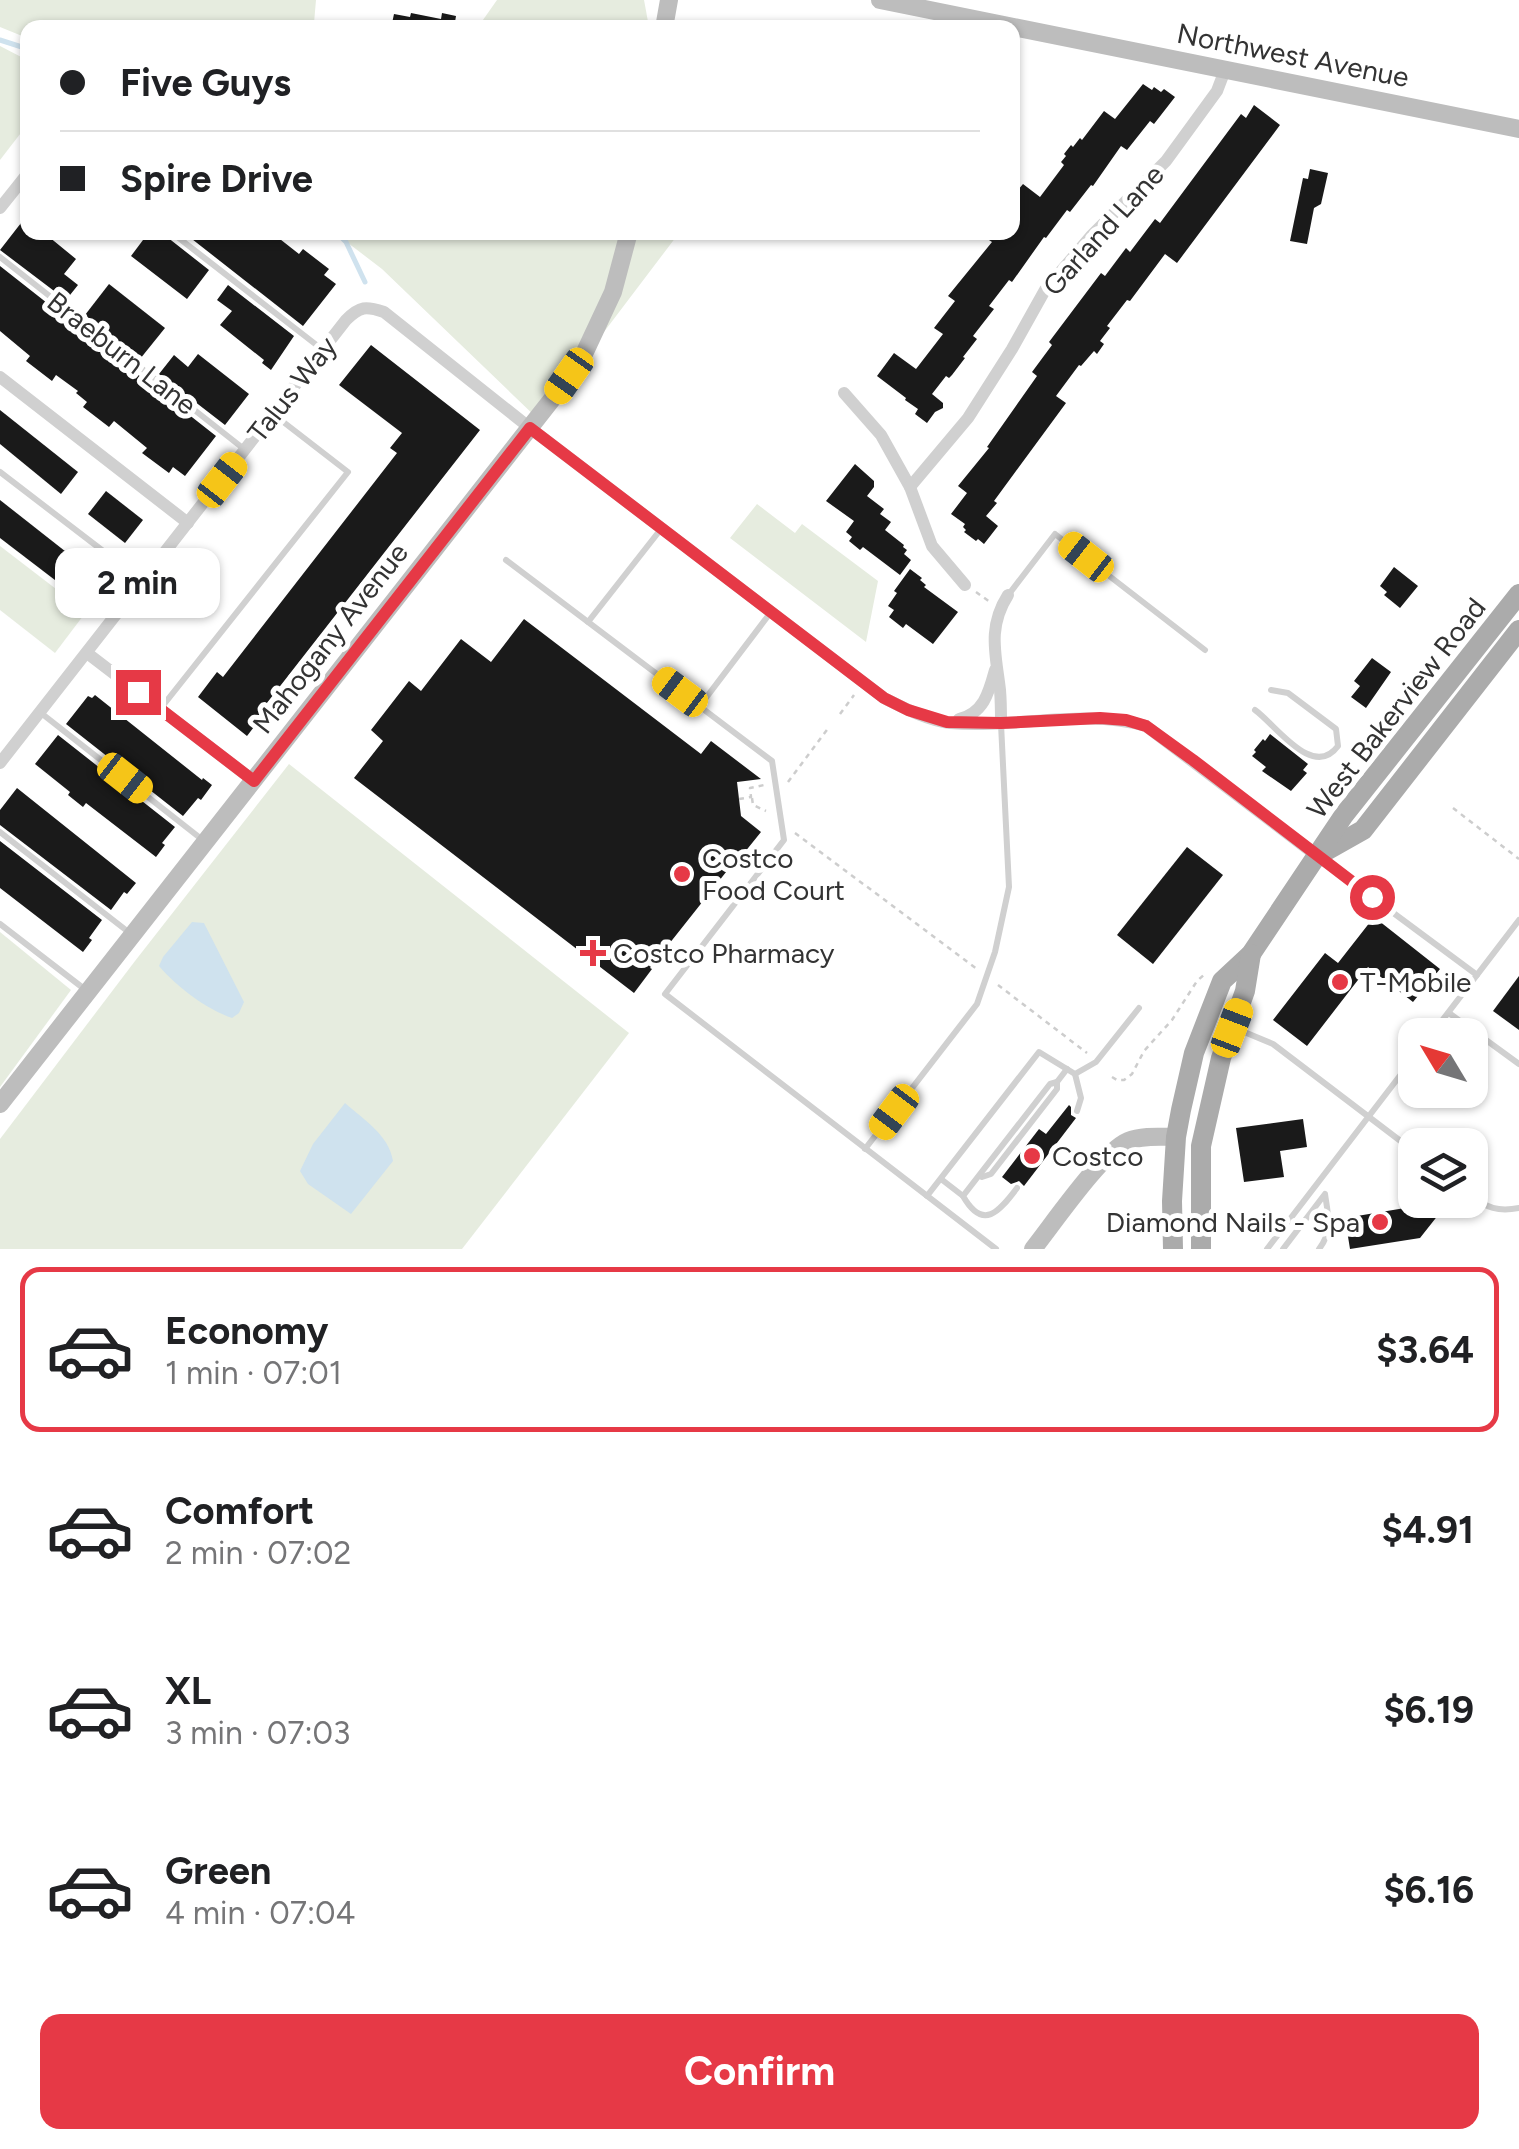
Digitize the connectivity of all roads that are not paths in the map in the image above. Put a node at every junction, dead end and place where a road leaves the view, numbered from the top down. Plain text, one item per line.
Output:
1 (880, 0) edge
2 (979, 20) edge
3 (1020, 28) edge
4 (1225, 70) junction
5 (1519, 129) edge
6 (20, 182) edge
7 (0, 208) edge
8 (181, 240) edge
9 (627, 240) edge
10 (0, 257) edge
11 (322, 350) junction
12 (0, 377) edge
13 (844, 393) dead end
14 (273, 414) junction
15 (530, 428) junction
16 (245, 450) junction
17 (0, 472) edge
18 (910, 487) junction
19 (188, 523) junction
20 (662, 528) junction
21 (506, 560) dead end
22 (142, 581) junction
23 (965, 585) road end
24 (1519, 594) edge
25 (1008, 595) joint
26 (771, 612) junction
27 (588, 622) junction
28 (1519, 630) edge
29 (1206, 650) dead end
30 (86, 653) junction
31 (996, 668) junction
32 (1271, 690) dead end
33 (699, 706) junction
34 (160, 709) junction
35 (1255, 710) dead end
36 (40, 712) junction
37 (947, 722) junction
38 (1001, 723) junction
39 (0, 764) edge
40 (254, 781) junction
41 (0, 832) edge
42 (206, 842) junction
43 (1318, 856) junction
44 (1519, 920) edge
45 (0, 924) edge
46 (132, 935) junction
47 (1252, 954) junction
48 (1477, 975) junction
49 (88, 992) junction
50 (1139, 1008) dead end
51 (1449, 1013) junction
52 (1445, 1018) edge
53 (1232, 1028) junction
54 (1519, 1064) edge
55 (1067, 1069) junction
56 (1075, 1074) junction
57 (1398, 1078) edge
58 (0, 1104) edge
59 (1076, 1111) dead end
60 (1368, 1117) junction
61 (1176, 1137) junction
62 (1398, 1139) edge
63 (865, 1149) junction
64 (941, 1179) junction
65 (1016, 1188) dead end
66 (927, 1196) junction
67 (963, 1196) junction
68 (1488, 1206) edge
69 (1519, 1208) edge
70 (996, 1249) edge
71 (1033, 1249) edge
72 (1174, 1249) edge
73 (1201, 1249) edge
74 (1267, 1249) edge
75 (1283, 1249) edge
76 (1320, 1249) edge

1 - 2 street, Northwest Avenue
3 - 4 street, Northwest Avenue
4 - 5 street, Northwest Avenue
4 - 18 street, Garland Lane
6 - 7 street
8 - 11 lane
9 - 15 street, Mahogany Avenue
10 - 16 lane, Braeburn Lane
11 - 14 street, Talus Way
11 - 15 street, Talus Way
12 - 19 street
13 - 18 street
14 - 16 street, Talus Way
14 - 34 lane
15 - 20 street
15 - 40 street, Mahogany Avenue
16 - 19 street, Talus Way
17 - 22 lane
18 - 23 street
19 - 22 street, Talus Way
20 - 26 street
20 - 27 lane
21 - 27 lane
22 - 30 street, Talus Way
24 - 43 main road, West Bakerview Road
25 - 29 lane
25 - 31 street
26 - 33 lane
26 - 37 street
27 - 33 lane
28 - 43 main road, West Bakerview Road
30 - 34 street
30 - 36 street, Talus Way
31 - 37 street
31 - 38 street
32 - 35 lane
33 - 63 lane
34 - 40 street
36 - 39 street, Talus Way
36 - 42 lane
37 - 38 street
38 - 43 street
38 - 63 lane
40 - 42 street, Mahogany Avenue
41 - 46 lane
42 - 46 street, Mahogany Avenue
43 - 47 main road, West Bakerview Road
43 - 48 lane
44 - 48 lane
45 - 49 lane
46 - 49 street, Mahogany Avenue
47 - 53 main road, West Bakerview Road
47 - 61 main road, West Bakerview Road
48 - 51 lane
49 - 58 street, Mahogany Avenue
50 - 56 lane
51 - 52 lane
51 - 54 lane
53 - 60 lane
53 - 73 main road, West Bakerview Road
55 - 56 lane
55 - 64 lane
55 - 67 lane
56 - 59 lane
57 - 60 lane
60 - 62 lane
60 - 74 lane
61 - 71 street
61 - 72 main road, West Bakerview Road
63 - 66 lane
64 - 66 lane
64 - 67 lane
65 - 67 lane
66 - 70 lane
68 - 69 lane
75 - 76 lane

